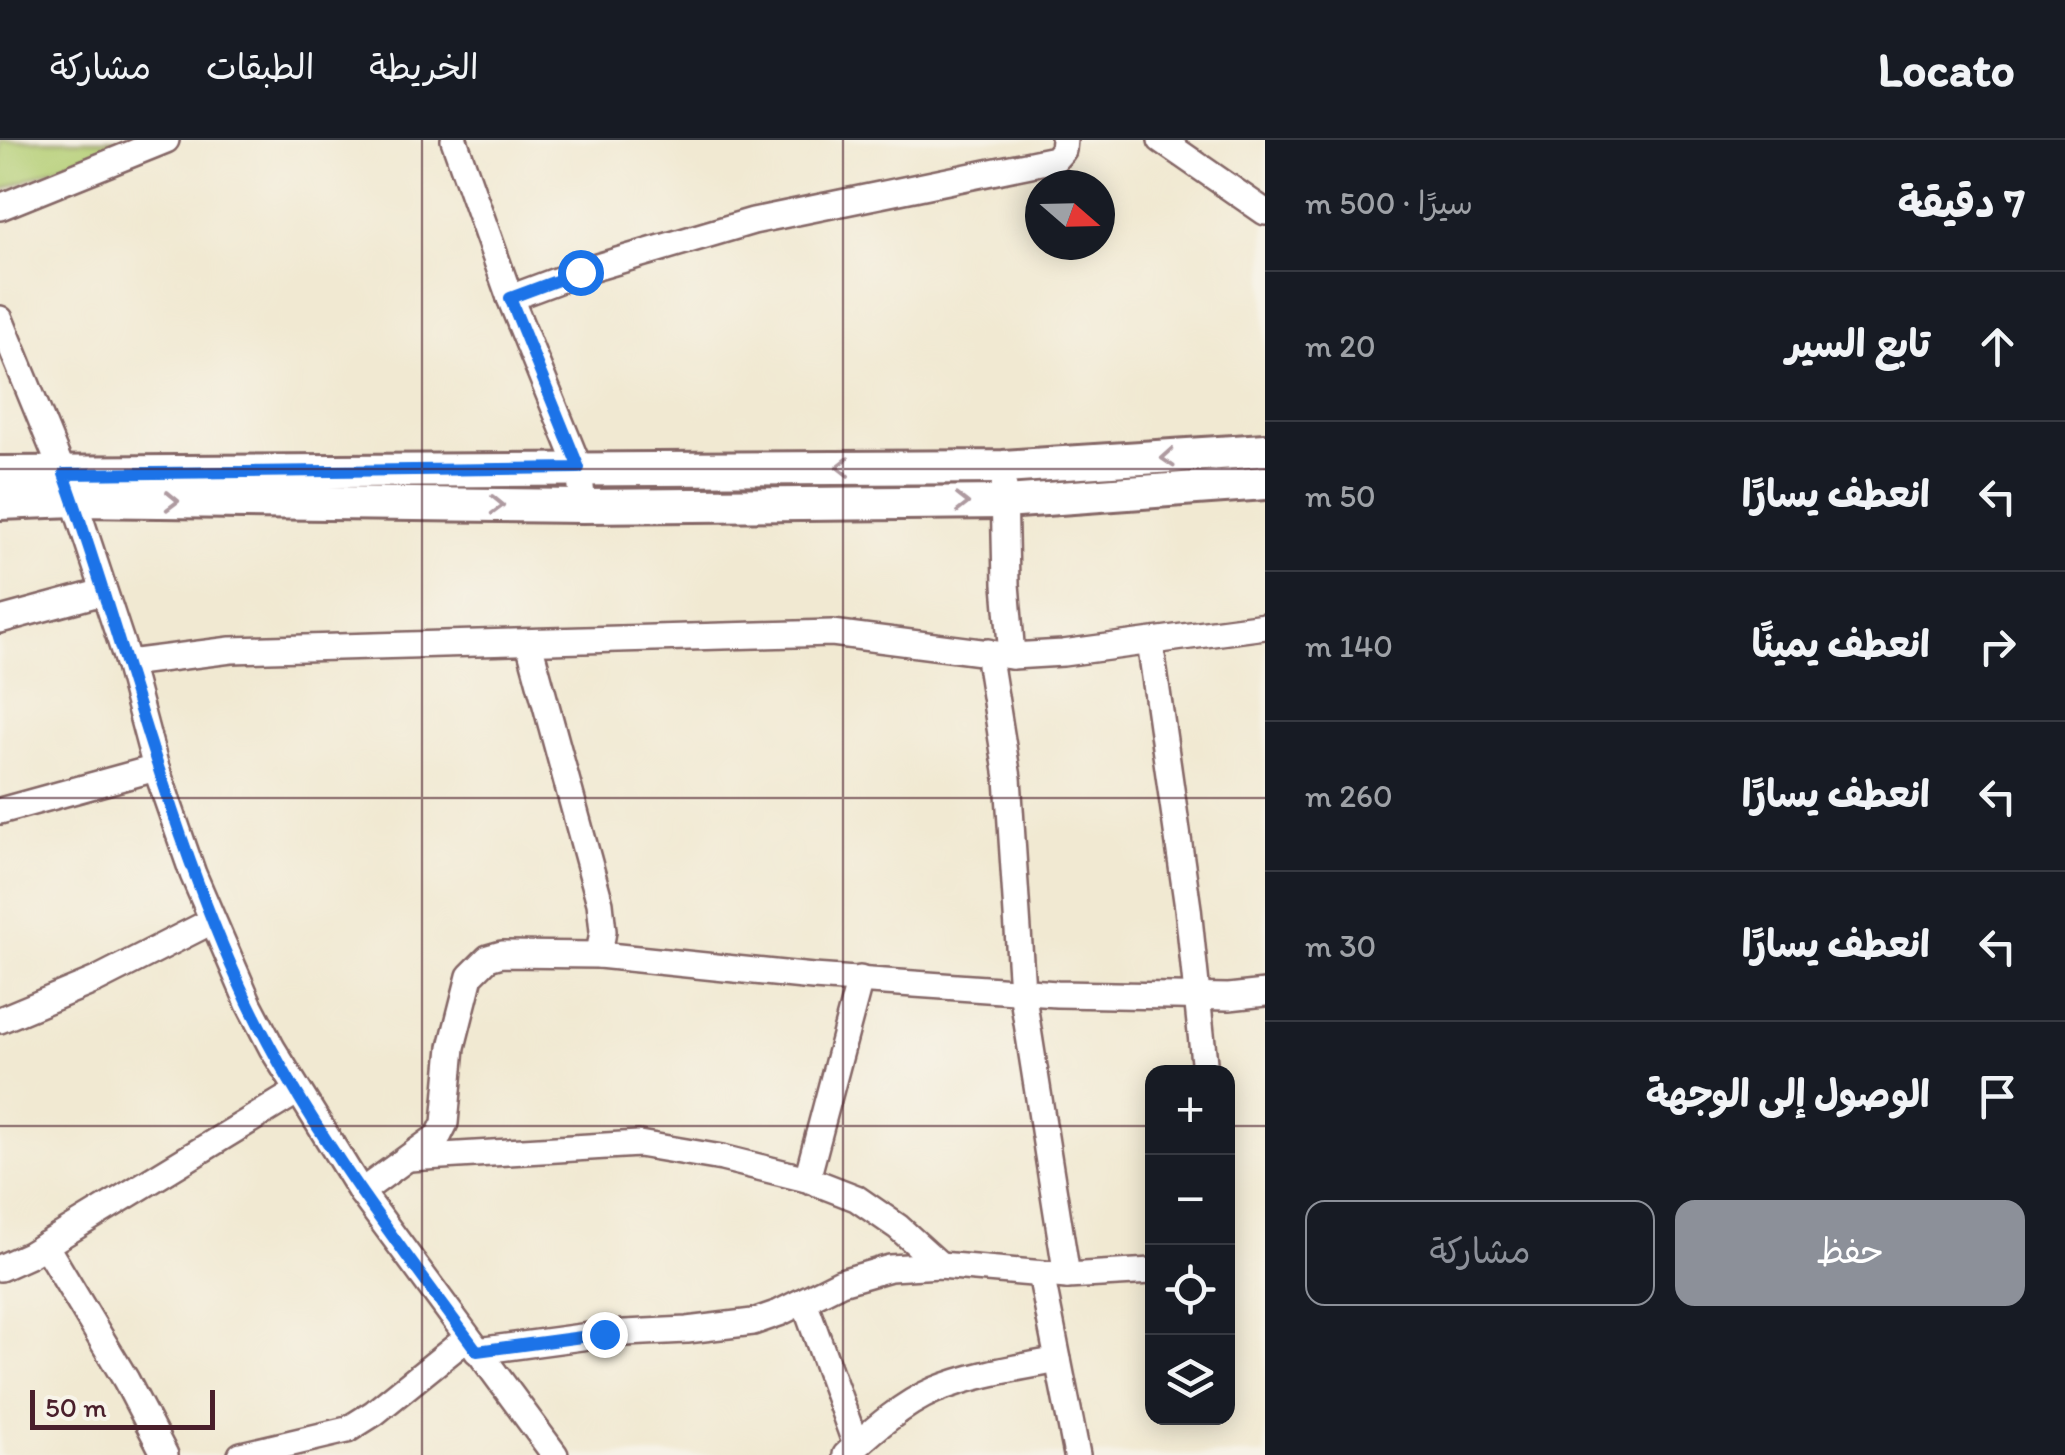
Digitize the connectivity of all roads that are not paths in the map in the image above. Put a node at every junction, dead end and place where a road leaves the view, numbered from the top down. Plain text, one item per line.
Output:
1 (166, 140) edge
2 (454, 140) edge
3 (1064, 140) edge
4 (1161, 140) edge
5 (0, 207) edge
6 (1265, 212) edge
7 (510, 298) junction
8 (0, 319) edge
9 (1265, 450) edge
10 (1004, 467) junction
11 (579, 468) junction
12 (0, 473) edge
13 (1265, 483) edge
14 (69, 487) junction
15 (1004, 502) junction
16 (0, 503) edge
17 (584, 506) junction
18 (103, 592) junction
19 (0, 620) edge
20 (1265, 626) edge
21 (1150, 642) junction
22 (529, 643) junction
23 (1000, 654) junction
24 (128, 663) junction
25 (156, 768) junction
26 (0, 810) edge
27 (212, 921) junction
28 (599, 955) junction
29 (860, 980) junction
30 (1022, 991) junction
31 (1265, 993) edge
32 (1197, 995) junction
33 (0, 1020) edge
34 (1204, 1065) edge
35 (298, 1091) junction
36 (409, 1158) junction
37 (807, 1180) junction
38 (361, 1192) junction
39 (45, 1245) junction
40 (940, 1265) junction
41 (0, 1268) edge
42 (1145, 1271) edge
43 (1054, 1275) junction
44 (804, 1301) junction
45 (472, 1344) junction
46 (1058, 1360) junction
47 (851, 1450) edge
48 (165, 1455) edge
49 (241, 1455) edge
50 (554, 1455) edge
51 (1077, 1455) edge

1 - 5 street
2 - 7 street
3 - 7 street
4 - 6 street
7 - 11 street
8 - 14 street
9 -> 10 street
10 -> 11 street
10 - 15 street
11 - 14 street
11 - 17 street
12 - 14 street
13 - 15 street
14 - 16 street
14 -> 17 street
14 - 18 street
17 -> 15 street
15 - 23 street
18 - 19 street
18 - 24 street
20 - 21 street
21 - 23 street
21 - 32 street
22 - 23 street
22 - 24 street
22 - 28 street
23 - 30 street
24 - 25 street
25 - 26 street
25 - 27 street
27 - 33 street
27 - 35 street
28 - 29 street
28 - 36 street
29 - 30 street
29 - 37 street
30 - 32 street
30 - 43 street
31 - 32 street
32 - 34 street
35 - 38 street
35 - 39 street
36 - 37 street
36 - 38 street
37 - 40 street
38 - 45 street
39 - 41 street
39 - 48 street
40 - 43 street
40 - 44 street
42 - 43 street
43 - 46 street
44 - 45 street
44 - 47 street
45 - 49 street
45 - 50 street
46 - 47 street
46 - 51 street

